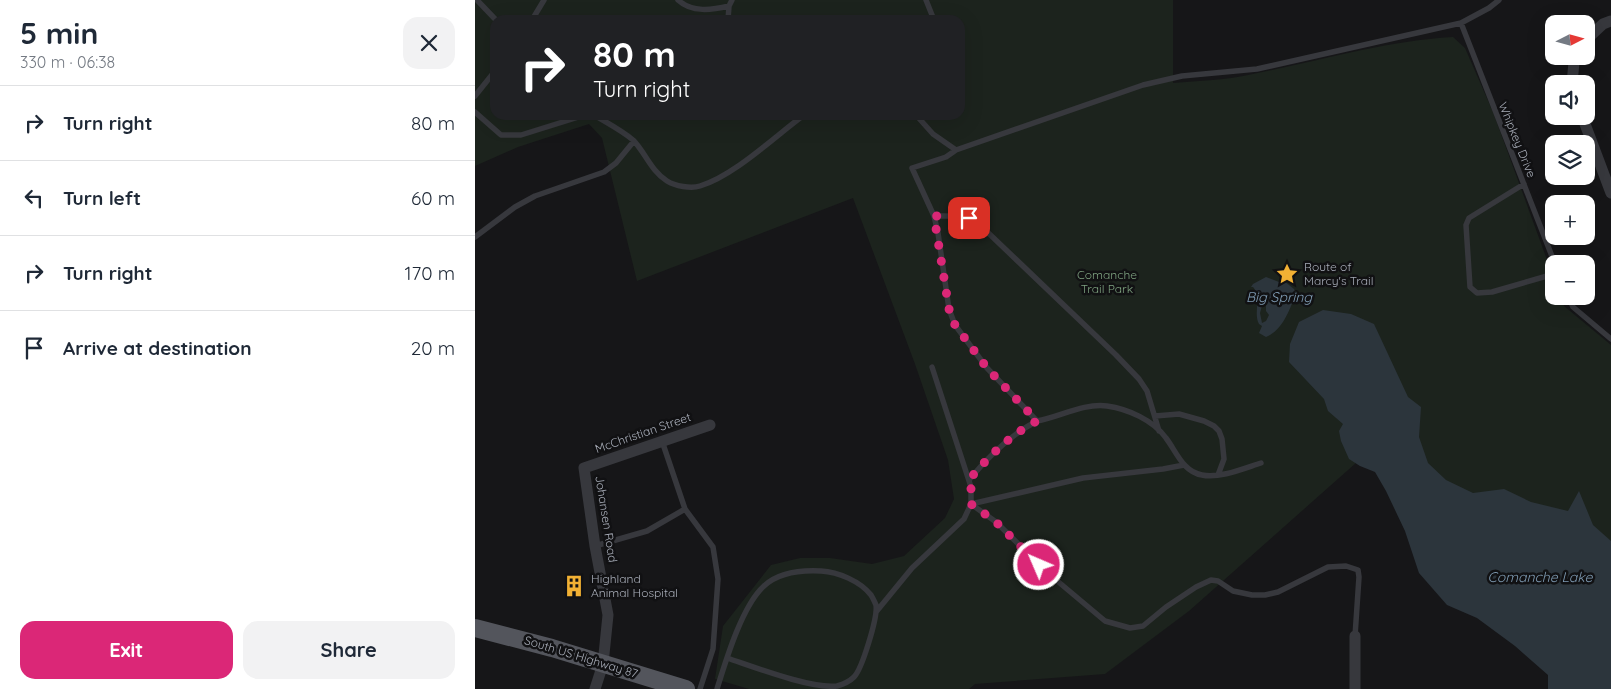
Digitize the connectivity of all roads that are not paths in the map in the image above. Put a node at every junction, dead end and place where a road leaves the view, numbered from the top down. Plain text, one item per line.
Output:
1 (477, 0) edge
2 (545, 0) edge
3 (678, 0) edge
4 (926, 0) edge
5 (1499, 0) edge
6 (730, 3) edge
7 (491, 15) edge
8 (535, 15) edge
9 (932, 15) edge
10 (1611, 21) edge
11 (1461, 23) junction
12 (1595, 32) edge
13 (490, 77) edge
14 (475, 96) edge
15 (475, 112) edge
16 (569, 120) edge
17 (602, 120) edge
18 (798, 120) edge
19 (920, 120) edge
20 (1585, 125) edge
21 (634, 141) junction
22 (956, 150) junction
23 (1524, 184) junction
24 (1611, 193) edge
25 (934, 216) junction
26 (475, 237) edge
27 (1552, 255) edge
28 (1545, 277) edge
29 (1572, 305) edge
30 (1611, 339) edge
31 (931, 368) dead end
32 (1155, 416) junction
33 (1037, 421) junction
34 (710, 425) dead end
35 (1159, 431) junction
36 (662, 441) junction
37 (1261, 463) dead end
38 (1184, 465) junction
39 (585, 468) joint
40 (1218, 474) junction
41 (969, 480) junction
42 (971, 504) junction
43 (685, 509) junction
44 (595, 546) junction
45 (876, 612) junction
46 (475, 628) edge
47 (1355, 636) joint
48 (727, 658) junction
49 (603, 664) junction
50 (595, 689) edge
51 (686, 689) edge
52 (700, 689) edge
53 (717, 689) edge
54 (1355, 689) edge

1 - 7 lane
2 - 8 lane
3 - 6 lane
4 - 9 lane
5 - 11 lane
10 - 12 street
11 - 22 lane
11 - 23 lane, Whipkey Drive
13 - 14 lane
15 - 16 lane
17 - 21 lane
18 - 21 lane
19 - 22 lane
20 - 24 street
21 - 26 lane
22 - 25 lane
23 - 27 lane, Whipkey Drive
23 - 28 lane
25 - 32 lane
25 - 33 lane
29 - 30 lane
31 - 41 lane
32 - 35 lane
32 - 40 lane
33 - 35 lane
33 - 41 lane
34 - 36 street, McChristian Street
35 - 38 lane
36 - 39 street, McChristian Street
36 - 43 lane
37 - 40 lane
38 - 40 lane
38 - 42 lane
39 - 44 street, Johansen Road
41 - 42 lane
42 - 45 lane
42 - 47 lane
43 - 44 lane
43 - 52 lane
44 - 49 street, Johansen Road
45 - 48 lane
45 - 48 lane
46 - 49 main road, South US Highway 87
47 - 54 street
48 - 53 lane
49 - 50 street, Johansen Road
49 - 51 main road, South US Highway 87

